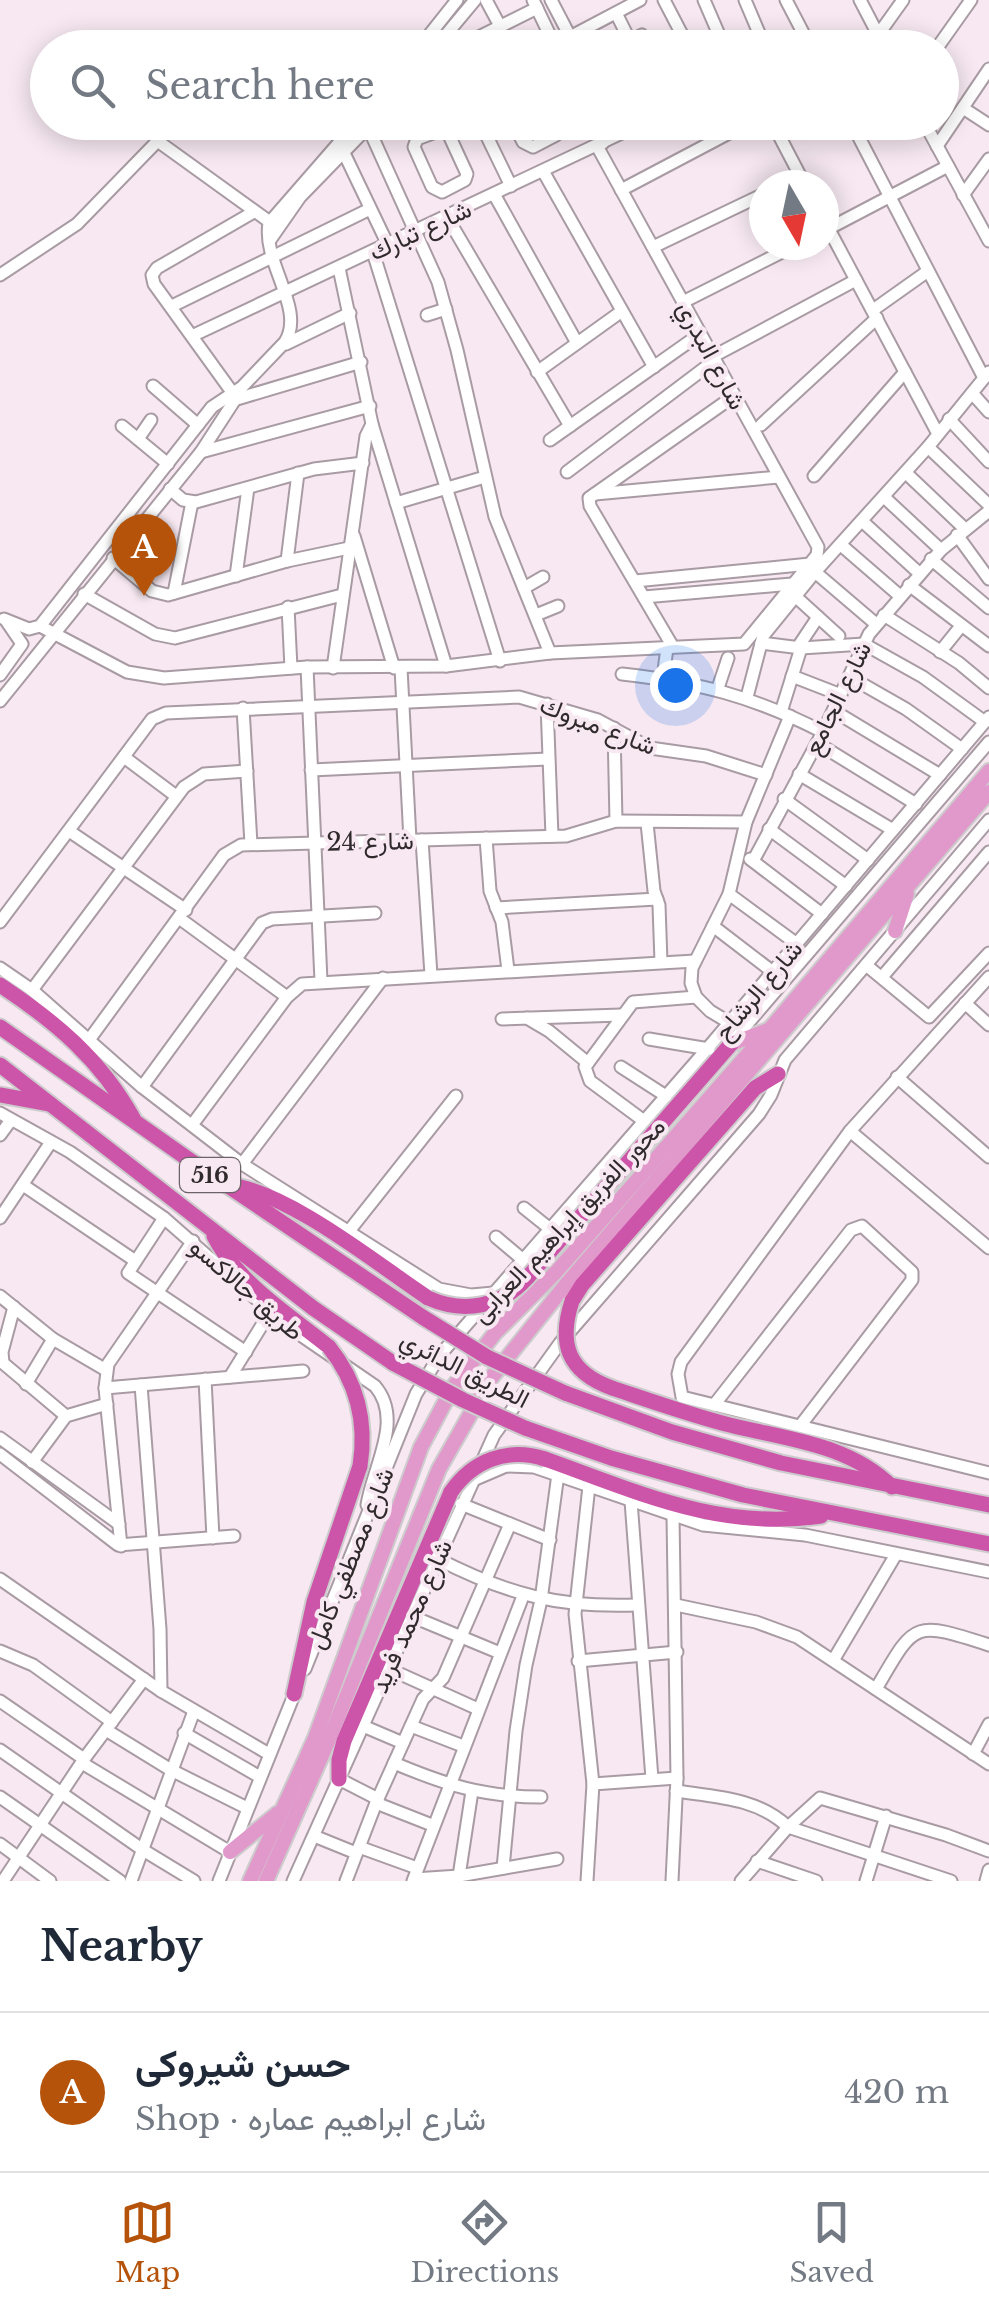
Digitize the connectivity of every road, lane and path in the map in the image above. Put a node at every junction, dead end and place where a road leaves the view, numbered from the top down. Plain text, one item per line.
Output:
1 (457, 0) edge
2 (475, 0) edge
3 (486, 0) edge
4 (551, 0) edge
5 (607, 0) edge
6 (640, 0) edge
7 (664, 0) edge
8 (704, 0) edge
9 (745, 0) edge
10 (786, 0) edge
11 (860, 0) edge
12 (903, 0) edge
13 (971, 0) edge
14 (535, 4) edge
15 (615, 13) junction
16 (500, 26) junction
17 (433, 30) edge
18 (450, 30) edge
19 (492, 30) edge
20 (546, 30) edge
21 (567, 30) edge
22 (591, 30) edge
23 (624, 30) edge
24 (680, 30) edge
25 (716, 30) edge
26 (759, 30) edge
27 (801, 30) edge
28 (876, 30) edge
29 (881, 30) edge
30 (950, 30) edge
31 (989, 69) edge
32 (963, 108) junction
33 (959, 114) edge
34 (989, 124) edge
35 (354, 140) edge
36 (355, 140) edge
37 (374, 140) edge
38 (417, 140) edge
39 (450, 140) edge
40 (488, 140) edge
41 (523, 140) edge
42 (598, 140) edge
43 (610, 140) edge
44 (716, 140) edge
45 (781, 140) edge
46 (859, 140) edge
47 (934, 140) edge
48 (941, 140) edge
49 (545, 141) joint
50 (159, 142) joint
51 (600, 145) junction
52 (937, 146) junction
53 (344, 153) junction
54 (989, 159) edge
55 (558, 164) junction
56 (948, 166) junction
57 (796, 170) edge
58 (543, 171) junction
59 (453, 186) junction
60 (510, 186) junction
61 (621, 190) junction
62 (494, 194) junction
63 (888, 196) junction
64 (963, 196) junction
65 (749, 201) edge
66 (370, 209) junction
67 (464, 209) junction
68 (252, 213) junction
69 (447, 217) junction
70 (839, 219) edge
71 (273, 225) junction
72 (417, 231) junction
73 (989, 240) edge
74 (388, 245) junction
75 (653, 247) junction
76 (839, 250) edge
77 (373, 252) junction
78 (271, 258) junction
79 (767, 260) edge
80 (339, 268) junction
81 (928, 271) junction
82 (0, 275) edge
83 (856, 280) junction
84 (284, 293) junction
85 (684, 302) junction
86 (172, 306) junction
87 (446, 309) junction
88 (622, 311) junction
89 (350, 314) junction
90 (875, 314) junction
91 (427, 315) dead end
92 (700, 334) junction
93 (194, 335) junction
94 (578, 343) junction
95 (278, 348) junction
96 (713, 359) junction
97 (361, 362) junction
98 (654, 367) junction
99 (537, 372) junction
100 (906, 372) junction
101 (986, 375) edge
102 (152, 386) dead end
103 (972, 392) junction
104 (236, 393) junction
105 (734, 396) junction
106 (370, 406) junction
107 (989, 412) edge
108 (152, 420) dead end
109 (950, 420) junction
110 (372, 424) junction
111 (198, 425) junction
112 (760, 425) dead end
113 (122, 426) dead end
114 (570, 426) junction
115 (938, 434) junction
116 (138, 439) junction
117 (550, 440) dead end
118 (928, 446) junction
119 (201, 452) junction
120 (989, 462) edge
121 (168, 464) junction
122 (363, 464) junction
123 (566, 472) dead end
124 (906, 472) junction
125 (298, 473) junction
126 (814, 476) dead end
127 (485, 477) junction
128 (779, 477) junction
129 (248, 488) junction
130 (170, 489) junction
131 (446, 489) junction
132 (591, 494) junction
133 (884, 497) junction
134 (192, 502) junction
135 (396, 503) junction
136 (987, 515) edge
137 (862, 521) junction
138 (961, 532) junction
139 (351, 542) junction
140 (841, 545) junction
141 (936, 554) junction
142 (113, 558) junction
143 (287, 561) junction
144 (813, 568) junction
145 (919, 573) junction
146 (236, 576) junction
147 (543, 576) dead end
148 (989, 579) edge
149 (635, 581) junction
150 (910, 585) junction
151 (524, 588) junction
152 (794, 590) junction
153 (174, 593) junction
154 (84, 594) junction
155 (342, 594) junction
156 (900, 596) junction
157 (644, 598) junction
158 (558, 606) dead end
159 (288, 607) junction
160 (989, 608) edge
161 (536, 616) junction
162 (2, 617) edge
163 (818, 617) junction
164 (880, 619) junction
165 (40, 626) junction
166 (961, 626) junction
167 (53, 634) junction
168 (839, 636) dead end
169 (762, 640) junction
170 (864, 644) junction
171 (989, 646) edge
172 (670, 648) junction
173 (799, 648) junction
174 (550, 652) junction
175 (940, 652) junction
176 (728, 658) dead end
177 (500, 660) junction
178 (446, 666) junction
179 (306, 667) junction
180 (291, 668) junction
181 (334, 668) junction
182 (398, 668) junction
183 (622, 674) dead end
184 (0, 676) edge
185 (792, 676) junction
186 (850, 677) junction
187 (663, 678) junction
188 (718, 688) junction
189 (989, 688) edge
190 (841, 695) junction
191 (747, 697) junction
192 (403, 700) junction
193 (0, 701) edge
194 (308, 704) junction
195 (547, 704) junction
196 (243, 708) junction
197 (834, 711) junction
198 (786, 714) junction
199 (987, 720) edge
200 (614, 728) junction
201 (820, 737) junction
202 (989, 742) edge
203 (962, 749) junction
204 (124, 757) junction
205 (548, 759) junction
206 (406, 766) junction
207 (311, 770) junction
208 (989, 770) edge
209 (247, 771) junction
210 (799, 774) junction
211 (766, 775) junction
212 (940, 776) junction
213 (989, 792) edge
214 (176, 796) junction
215 (784, 799) junction
216 (916, 804) junction
217 (989, 820) edge
218 (616, 821) junction
219 (746, 822) junction
220 (647, 823) junction
221 (769, 829) junction
222 (893, 830) junction
223 (69, 831) junction
224 (552, 836) junction
225 (486, 838) junction
226 (416, 840) junction
227 (314, 842) junction
228 (250, 844) junction
229 (739, 852) junction
230 (989, 852) edge
231 (868, 860) junction
232 (753, 861) junction
233 (120, 867) junction
234 (846, 886) junction
235 (909, 887) junction
236 (729, 894) junction
237 (657, 899) junction
238 (496, 908) junction
239 (375, 913) dead end
240 (182, 914) junction
241 (822, 914) junction
242 (317, 916) junction
243 (0, 922) edge
244 (713, 926) junction
245 (895, 931) junction
246 (797, 944) junction
247 (989, 953) edge
248 (236, 959) junction
249 (695, 961) junction
250 (660, 962) junction
251 (866, 965) junction
252 (0, 968) edge
253 (508, 970) junction
254 (773, 972) junction
255 (431, 975) junction
256 (882, 977) junction
257 (383, 978) junction
258 (989, 978) edge
259 (321, 981) junction
260 (0, 985) edge
261 (32, 990) junction
262 (287, 997) junction
263 (696, 997) junction
264 (965, 1003) junction
265 (621, 1015) junction
266 (926, 1017) junction
267 (526, 1018) junction
268 (502, 1019) dead end
269 (730, 1023) junction
270 (989, 1025) edge
271 (0, 1027) edge
272 (769, 1030) junction
273 (936, 1034) junction
274 (649, 1039) dead end
275 (88, 1040) junction
276 (731, 1044) junction
277 (708, 1050) junction
278 (588, 1063) junction
279 (0, 1065) edge
280 (621, 1067) dead end
281 (778, 1074) junction
282 (898, 1077) junction
283 (142, 1087) junction
284 (0, 1095) edge
285 (456, 1096) dead end
286 (666, 1096) junction
287 (52, 1104) junction
288 (6, 1116) edge
289 (644, 1121) junction
290 (135, 1122) junction
291 (192, 1125) junction
292 (850, 1131) junction
293 (0, 1135) edge
294 (51, 1142) junction
295 (989, 1156) edge
296 (242, 1164) junction
297 (225, 1184) junction
298 (23, 1185) junction
299 (524, 1208) dead end
300 (0, 1218) edge
301 (164, 1218) junction
302 (210, 1228) junction
303 (549, 1228) junction
304 (349, 1230) junction
305 (496, 1237) dead end
306 (192, 1241) junction
307 (989, 1248) edge
308 (522, 1258) junction
309 (134, 1260) junction
310 (155, 1292) junction
311 (494, 1293) junction
312 (0, 1296) edge
313 (14, 1307) junction
314 (270, 1312) junction
315 (54, 1338) junction
316 (246, 1352) junction
317 (106, 1370) junction
318 (303, 1371) dead end
319 (230, 1377) junction
320 (205, 1379) junction
321 (26, 1384) junction
322 (141, 1384) junction
323 (105, 1388) junction
324 (107, 1404) junction
325 (714, 1404) junction
326 (66, 1416) junction
327 (800, 1426) junction
328 (0, 1438) edge
329 (0, 1454) edge
330 (32, 1462) junction
331 (989, 1473) edge
332 (558, 1474) junction
333 (471, 1482) junction
334 (589, 1486) junction
335 (892, 1487) junction
336 (456, 1498) junction
337 (631, 1501) junction
338 (989, 1505) edge
339 (832, 1514) junction
340 (673, 1516) junction
341 (366, 1522) junction
342 (118, 1524) junction
343 (510, 1524) junction
344 (234, 1536) dead end
345 (213, 1538) junction
346 (550, 1540) junction
347 (154, 1544) junction
348 (989, 1544) edge
349 (121, 1546) junction
350 (895, 1556) junction
351 (436, 1558) junction
352 (989, 1572) edge
353 (0, 1580) edge
354 (484, 1583) junction
355 (522, 1596) junction
356 (541, 1600) junction
357 (575, 1605) junction
358 (637, 1605) junction
359 (676, 1606) junction
360 (411, 1616) junction
361 (460, 1639) junction
362 (989, 1645) edge
363 (0, 1651) edge
364 (677, 1652) junction
365 (500, 1654) junction
366 (642, 1656) junction
367 (834, 1659) junction
368 (578, 1661) junction
369 (387, 1668) junction
370 (144, 1679) junction
371 (432, 1689) junction
372 (876, 1689) junction
373 (161, 1691) junction
374 (294, 1694) junction
375 (0, 1701) edge
376 (478, 1709) junction
377 (194, 1711) junction
378 (989, 1724) edge
379 (109, 1726) junction
380 (362, 1726) junction
381 (411, 1726) junction
382 (184, 1733) junction
383 (403, 1743) junction
384 (463, 1746) junction
385 (0, 1750) edge
386 (269, 1754) junction
387 (973, 1754) junction
388 (83, 1761) junction
389 (394, 1763) junction
390 (989, 1764) edge
391 (171, 1770) junction
392 (260, 1776) junction
393 (339, 1779) junction
394 (652, 1779) junction
395 (594, 1784) junction
396 (677, 1784) junction
397 (448, 1785) junction
398 (472, 1792) junction
399 (63, 1793) junction
400 (0, 1797) edge
401 (509, 1797) junction
402 (541, 1797) dead end
403 (377, 1801) junction
404 (247, 1808) junction
405 (283, 1809) junction
406 (158, 1810) junction
407 (886, 1816) junction
408 (42, 1825) junction
409 (432, 1825) junction
410 (788, 1828) junction
411 (314, 1836) junction
412 (0, 1844) edge
413 (143, 1850) junction
414 (358, 1850) junction
415 (989, 1851) edge
416 (230, 1852) junction
417 (18, 1857) junction
418 (557, 1858) dead end
419 (874, 1858) junction
420 (758, 1860) junction
421 (503, 1868) junction
422 (415, 1876) edge
423 (459, 1876) junction
424 (2, 1881) edge
425 (50, 1881) edge
426 (120, 1881) edge
427 (131, 1881) edge
428 (194, 1881) edge
429 (218, 1881) edge
430 (250, 1881) edge
431 (266, 1881) edge
432 (293, 1881) edge
433 (346, 1881) edge
434 (586, 1881) edge
435 (672, 1881) edge
436 (741, 1881) edge
437 (816, 1881) edge
438 (866, 1881) edge
439 (952, 1881) edge

1 - 17 street
2 - 18 street
3 - 16 street
4 - 21 street
5 - 15 street
6 - 15 street
7 - 24 street
8 - 25 street
9 - 26 street
10 - 27 street
11 - 28 street
12 - 29 street
13 - 30 street
14 - 16 street
14 - 20 street
15 - 22 street
15 - 23 street
16 - 19 street
31 - 32 street
32 - 33 street
32 - 34 street
35 - 71 street
36 - 53 street
37 - 72 street
38 - 59 street
39 - 59 street
40 - 60 street
41 - 49 street
42 - 51 street, شارع البدري
43 - 51 street, شارع تبارك
44 - 61 street
45 - 57 street
46 - 63 street
47 - 52 street
48 - 52 street
49 - 55 street
50 - 68 street
50 - 82 street
51 - 55 street, شارع تبارك
51 - 61 street, شارع البدري
52 - 56 street
53 - 66 street
53 - 71 street
54 - 64 street
55 - 58 street, شارع تبارك
56 - 63 street
56 - 64 street
58 - 60 street, شارع تبارك
58 - 88 street
59 - 67 street
60 - 62 street, شارع تبارك
61 - 75 street, شارع البدري
62 - 67 street, شارع تبارك
62 - 94 street
63 - 70 street
63 - 81 street
64 - 73 street
65 - 75 street
66 - 74 street
66 - 78 street
67 - 69 street, شارع تبارك
68 - 71 street
68 - 86 street
69 - 72 street, شارع تبارك
69 - 99 street
71 - 78 street
72 - 74 street, شارع تبارك
72 - 87 street
74 - 77 street, شارع تبارك
75 - 85 street, شارع البدري
76 - 83 street
77 - 80 street, شارع تبارك
77 - 131 street
78 - 84 street
78 - 86 street
79 - 85 street
80 - 84 street, شارع تبارك
80 - 89 street
81 - 90 street
81 - 101 street
83 - 90 street
83 - 96 street
84 - 93 street, شارع تبارك
84 - 95 street
85 - 92 street, شارع البدري
86 - 93 street
87 - 91 street
87 - 127 street
88 - 94 street
88 - 98 street
89 - 95 street
89 - 97 street
90 - 100 street
90 - 112 street
92 - 96 street, شارع البدري
92 - 98 street
93 - 104 street
94 - 99 street
95 - 104 street
96 - 105 street, شارع البدري
96 - 123 street
97 - 104 street
97 - 106 street
98 - 114 street
99 - 114 street
100 - 115 street
100 - 126 street
101 - 103 street
102 - 111 street
103 - 107 street
103 - 109 street
104 - 111 street
104 - 119 street
105 - 128 street, شارع البدري
105 - 132 street
106 - 110 street
106 - 119 street
108 - 116 street
109 - 115 street
109 - 120 street
110 - 122 street
110 - 135 street
111 - 121 street
113 - 116 street
114 - 117 street
115 - 118 street
116 - 121 street
118 - 124 street
118 - 136 street
119 - 130 street
121 - 165 street
122 - 125 street
122 - 139 street
124 - 133 street
124 - 138 street
125 - 129 street
125 - 143 street
127 - 131 street
127 - 151 street
128 - 132 street
128 - 144 street, شارع البدري
129 - 134 street
129 - 146 street
130 - 134 street
130 - 142 street
131 - 135 street
131 - 177 street
132 - 149 street
133 - 137 street
133 - 141 street
134 - 153 street
135 - 178 street
136 - 138 street, شارع الجامع
137 - 140 street
137 - 145 street
138 - 141 street, شارع الجامع
138 - 148 street
139 - 143 street
139 - 155 street
139 - 182 street
140 - 144 street
140 - 156 street
141 - 145 street, شارع الجامع
141 - 160 street
142 - 153 street
142 - 154 street
143 - 146 street
144 - 149 street
144 - 152 street
144 - 164 street
145 - 150 street, شارع الجامع
146 - 153 street
147 - 151 street
149 - 157 street
150 - 156 street, شارع الجامع
150 - 166 street
151 - 161 street
152 - 157 street
152 - 163 street
152 - 169 street
152 - 172 street
154 - 159 street
154 - 167 street
155 - 159 street
155 - 181 street
156 - 164 street, شارع الجامع
157 - 172 street
158 - 161 street
159 - 180 street
161 - 174 street
162 - 165 street
162 - 184 street
163 - 168 street
163 - 173 street
164 - 170 street, شارع الجامع
164 - 175 street
165 - 167 street
166 - 171 street
166 - 175 street
167 - 180 street
167 - 193 street
169 - 173 street
169 - 191 street
170 - 173 street
170 - 186 street, شارع الجامع
170 - 199 street
172 - 174 street
172 - 187 street
173 - 185 street
174 - 177 street
175 - 189 street
176 - 188 street
177 - 178 street
178 - 182 street
179 - 180 street
179 - 181 street
179 - 194 street
181 - 182 street
182 - 192 street
183 - 187 street
185 - 190 street
185 - 198 street
186 - 190 street, شارع الجامع
186 - 203 street
187 - 188 street
188 - 191 street
190 - 197 street, شارع الجامع
191 - 198 street
192 - 194 street, شارع مبروك
192 - 195 street, شارع مبروك
192 - 206 street
194 - 196 street, شارع مبروك
194 - 207 street
195 - 200 street, شارع مبروك
195 - 205 street
196 - 204 street, شارع مبروك
196 - 209 street
197 - 201 street, شارع الجامع
197 - 212 street
198 - 201 street
198 - 211 street
199 - 203 street, شارع الرشاح
200 - 211 street, شارع مبروك
200 - 218 street
201 - 210 street, شارع الجامع
201 - 216 street
202 - 276 street
203 - 212 street, شارع الرشاح
204 - 214 street
204 - 223 street, شارع مبروك
205 - 206 street
205 - 224 street
206 - 207 street
206 - 226 street
207 - 227 street
208 - 272 main road, محور الفريق إبراهيم العرابى
209 - 214 street
209 - 228 street
210 - 215 street, شارع الجامع
210 - 222 street
211 - 219 street
212 - 216 street, شارع الرشاح
213 - 235 main road, محور الفريق إبراهيم العرابى
214 - 233 street
215 - 221 street, شارع الجامع
215 - 231 street
216 - 222 street, شارع الرشاح
217 - 245 street, شارع محمد فريد
218 - 220 street, شارع 24
218 - 224 street, شارع 24
219 - 220 street, شارع 24
219 - 229 street
220 - 237 street
221 - 232 street, شارع الجامع
221 - 234 street
222 - 231 street, شارع الرشاح
223 - 233 street
223 - 243 street, شارع مبروك
224 - 225 street, شارع 24
225 - 226 street, شارع 24
225 - 238 street
226 - 227 street, شارع 24
226 - 255 street
227 - 228 street, شارع 24
227 - 242 street
228 - 240 street
229 - 232 street
229 - 236 street
230 - 256 street
231 - 234 street, شارع الرشاح
232 - 241 street
233 - 240 street
233 - 261 street
234 - 241 street, شارع الرشاح
235 - 245 main road
235 - 431 main road, محور الفريق إبراهيم العرابى
236 - 244 street
236 - 246 street
237 - 238 street
237 - 250 street
238 - 253 street
239 - 242 street
240 - 248 street
240 - 275 street
241 - 246 street, شارع الرشاح
242 - 248 street
242 - 259 street
244 - 249 street
244 - 254 street
245 - 251 street, شارع محمد فريد
246 - 254 street, شارع الرشاح
247 - 266 street
248 - 262 street
248 - 283 street
249 - 250 street
249 - 263 street
250 - 253 street
251 - 256 street
251 - 281 street, شارع محمد فريد
252 - 261 street
253 - 255 street
254 - 269 street, شارع الرشاح
255 - 257 street
256 - 266 street
257 - 259 street
257 - 296 street
258 - 264 street
259 - 262 street
260 - 290 highway
261 - 275 street
262 - 291 street
263 - 265 street
263 - 269 street
264 - 270 street
264 - 273 street
265 - 267 street
265 - 278 street
266 - 273 street
267 - 268 street
267 - 278 street
269 - 277 street, شارع الرشاح
271 - 290 highway, الطريق الدائري / 516
272 - 276 main road
272 - 405 main road, محور الفريق إبراهيم العرابى
273 - 282 street
274 - 277 street
275 - 283 street
276 - 277 street
276 - 297 highway, bridge
277 - 286 street, شارع الرشاح
278 - 289 street
279 - 287 highway, الطريق الدائري / 516
280 - 286 street
281 - 333 street, شارع محمد فريد
281 - 335 highway, bridge
282 - 292 street
282 - 295 street
283 - 291 street
284 - 287 highway
285 - 304 street
286 - 289 street, شارع الرشاح
287 - 302 highway, الطريق الدائري / 516
288 - 293 street
288 - 294 street, طريق جالاكسو
289 - 303 street, شارع الرشاح
290 - 297 highway, الطريق الدائري / 516
291 - 296 street
292 - 307 street
292 - 325 street
294 - 298 street
294 - 301 street, طريق جالاكسو
296 - 304 street
297 - 335 highway, الطريق الدائري / 516, bridge
298 - 300 street
298 - 309 street
299 - 303 street
301 - 306 street, طريق جالاكسو
301 - 309 street
302 - 339 highway, الطريق الدائري / 516, bridge
302 - 374 highway, bridge
303 - 308 street, شارع الرشاح
304 - 311 street
305 - 308 street
306 - 310 street
306 - 314 street, طريق جالاكسو
308 - 311 street, شارع مصطفي كامل
309 - 310 street
310 - 316 street
310 - 317 street
311 - 341 street, شارع مصطفي كامل
312 - 313 street
313 - 315 street
313 - 321 street
314 - 316 street
314 - 341 street, طريق جالاكسو
315 - 317 street
315 - 321 street
316 - 319 street
317 - 323 street
318 - 319 street
319 - 320 street
320 - 322 street
320 - 345 street
321 - 326 street
322 - 323 street
322 - 347 street
323 - 324 street
324 - 326 street
324 - 342 street
325 - 327 street
325 - 327 street
326 - 330 street
327 - 331 street
328 - 330 street
329 - 349 street
330 - 342 street
332 - 333 street
332 - 334 street
332 - 346 street
333 - 336 street, شارع محمد فريد
334 - 337 street
334 - 357 street
335 - 338 highway, الطريق الدائري / 516
336 - 339 highway, bridge
336 - 343 street
336 - 351 street, شارع محمد فريد
336 - 393 highway
337 - 340 street
337 - 358 street
339 - 348 highway, الطريق الدائري / 516
340 - 350 street
340 - 359 street
341 - 374 street, شارع مصطفي كامل
342 - 349 street
343 - 346 street
343 - 354 street
344 - 345 street
345 - 347 street
346 - 356 street
347 - 349 street
347 - 373 street
350 - 352 street
350 - 367 street
351 - 354 street
351 - 360 street, شارع محمد فريد
353 - 370 street
354 - 355 street
354 - 361 street
355 - 356 street
355 - 365 street
356 - 357 street
356 - 401 street
357 - 358 street
357 - 368 street
358 - 366 street
359 - 364 street
359 - 367 street
360 - 361 street
360 - 369 street, شارع محمد فريد
361 - 365 street
361 - 371 street
362 - 372 street
363 - 379 street
364 - 366 street
364 - 396 street
365 - 376 street
366 - 368 street
366 - 394 street
367 - 372 street
368 - 395 street
369 - 371 street
369 - 380 street, شارع محمد فريد
370 - 373 street
370 - 379 street
371 - 376 street
371 - 381 street
372 - 387 street
373 - 377 street
374 - 386 street, شارع مصطفي كامل
375 - 388 street
376 - 384 street
377 - 382 street
377 - 386 street
378 - 387 street
379 - 388 street
379 - 391 street
380 - 383 street
380 - 393 street, شارع محمد فريد
381 - 383 street
381 - 384 street
382 - 391 street
382 - 392 street
383 - 389 street
384 - 397 street
385 - 399 street
386 - 392 street, شارع مصطفي كامل
387 - 390 street
388 - 399 street
388 - 406 street
389 - 397 street
389 - 403 street
391 - 404 street
391 - 406 street
392 - 404 street, شارع مصطفي كامل
393 - 403 street
393 - 411 street, شارع محمد فريد
394 - 395 street
394 - 396 street
395 - 434 street
396 - 410 street
396 - 435 street
397 - 398 street
397 - 409 street
398 - 401 street
398 - 423 street
399 - 408 street
399 - 413 street
400 - 408 street
401 - 402 street
401 - 421 street
403 - 409 street
403 - 414 street
404 - 416 street, شارع مصطفي كامل
405 - 416 main road
405 - 430 main road, محور الفريق إبراهيم العرابى
406 - 413 street
406 - 416 street
407 - 410 street
407 - 415 street
407 - 419 street
408 - 417 street
408 - 426 street
409 - 422 street
410 - 419 street
410 - 420 street
411 - 414 street
411 - 432 street, شارع محمد فريد
412 - 417 street
413 - 427 street
413 - 428 street
414 - 422 street
414 - 433 street
416 - 429 street, شارع مصطفي كامل
417 - 424 street
417 - 425 street
418 - 421 street
419 - 438 street
419 - 439 street
420 - 436 street
420 - 437 street
421 - 423 street
422 - 423 street

